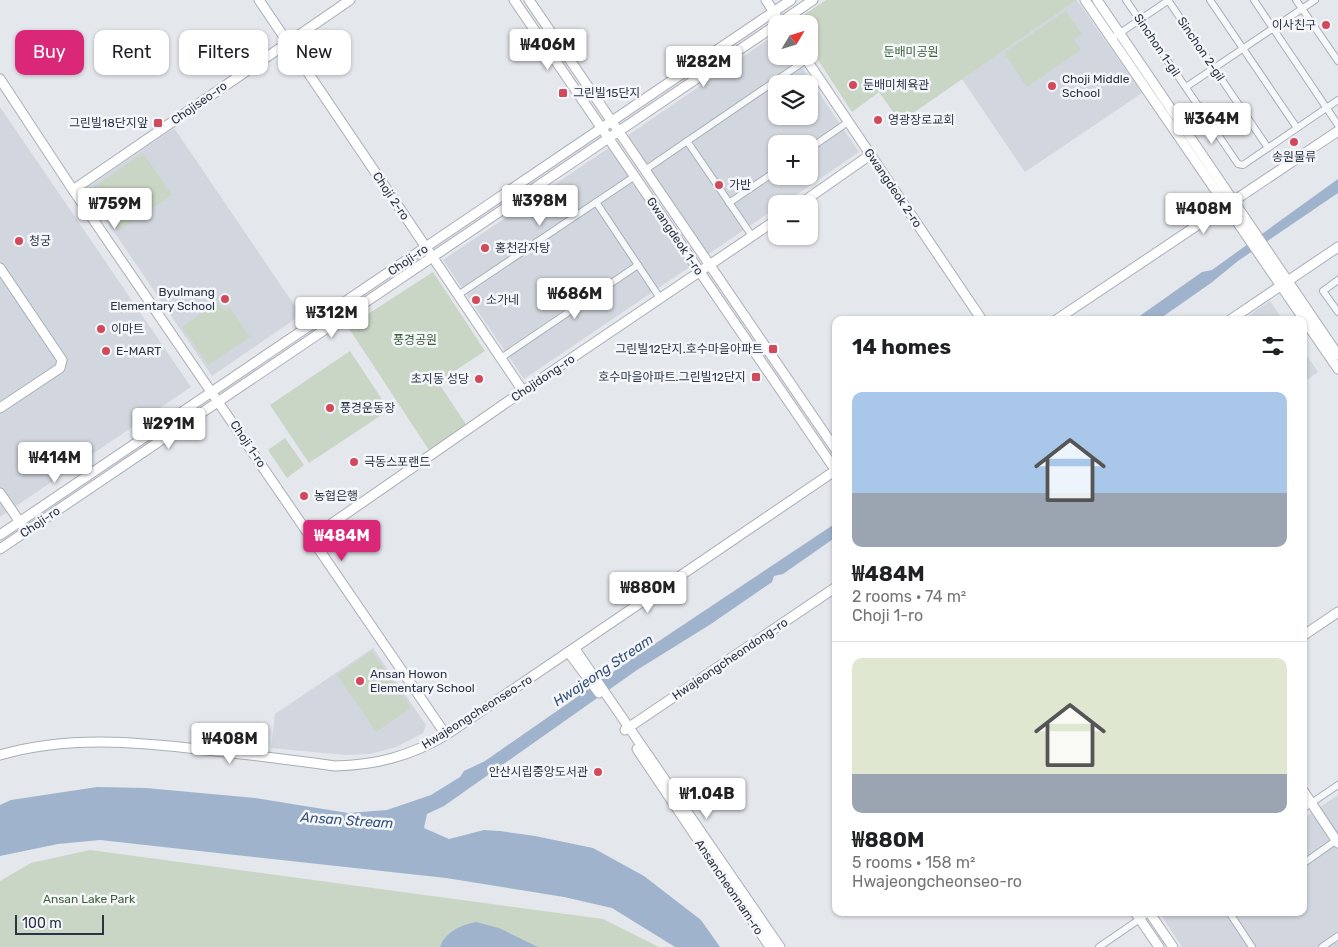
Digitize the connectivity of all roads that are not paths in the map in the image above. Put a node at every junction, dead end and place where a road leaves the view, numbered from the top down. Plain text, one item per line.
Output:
1 (259, 0) edge
2 (350, 0) edge
3 (514, 0) edge
4 (529, 0) edge
5 (766, 0) edge
6 (791, 0) edge
7 (812, 0) edge
8 (1085, 0) edge
9 (1097, 0) edge
10 (1126, 0) edge
11 (1168, 0) edge
12 (1210, 0) edge
13 (1254, 0) edge
14 (1296, 0) edge
15 (1315, 0) edge
16 (1302, 9) junction
17 (774, 12) junction
18 (775, 15) edge
19 (791, 15) edge
20 (1140, 20) junction
21 (1273, 28) junction
22 (279, 30) edge
23 (306, 30) edge
24 (768, 31) edge
25 (1116, 36) junction
26 (278, 49) edge
27 (1243, 49) junction
28 (1338, 61) edge
29 (795, 65) edge
30 (810, 65) edge
31 (1215, 68) junction
32 (309, 75) edge
33 (0, 79) edge
34 (1186, 87) junction
35 (1338, 100) edge
36 (1327, 108) junction
37 (611, 121) junction
38 (848, 122) junction
39 (1338, 125) edge
40 (601, 128) junction
41 (1297, 128) junction
42 (618, 131) junction
43 (1338, 131) edge
44 (608, 138) junction
45 (687, 141) junction
46 (818, 143) edge
47 (1268, 148) junction
48 (870, 155) junction
49 (644, 170) junction
50 (635, 176) junction
51 (768, 177) edge
52 (73, 190) junction
53 (813, 195) edge
54 (596, 202) junction
55 (730, 203) junction
56 (1231, 204) junction
57 (768, 225) edge
58 (752, 236) junction
59 (1338, 247) edge
60 (426, 248) junction
61 (432, 257) junction
62 (709, 264) junction
63 (638, 265) junction
64 (0, 268) edge
65 (699, 271) junction
66 (1338, 280) edge
67 (1284, 283) junction
68 (458, 295) junction
69 (660, 298) junction
70 (1338, 312) edge
71 (979, 316) edge
72 (1062, 316) edge
73 (1236, 316) edge
74 (1305, 316) edge
75 (1307, 320) edge
76 (1338, 355) edge
77 (500, 358) junction
78 (1338, 369) edge
79 (523, 391) junction
80 (212, 392) junction
81 (219, 402) junction
82 (0, 408) edge
83 (832, 444) edge
84 (832, 465) edge
85 (832, 474) edge
86 (0, 493) edge
87 (20, 522) junction
88 (26, 532) junction
89 (0, 535) edge
90 (312, 538) junction
91 (0, 549) edge
92 (832, 590) edge
93 (1338, 612) edge
94 (1307, 633) edge
95 (572, 651) junction
96 (627, 729) junction
97 (446, 735) junction
98 (0, 755) edge
99 (1338, 785) edge
100 (1307, 806) edge
101 (1337, 841) edge
102 (1307, 860) edge
103 (1138, 916) edge
104 (1152, 916) edge
105 (1231, 916) edge
106 (1338, 936) edge
107 (770, 947) edge
108 (780, 947) edge
109 (1100, 947) edge
110 (1159, 947) edge
111 (1173, 947) edge
112 (1252, 947) edge
113 (1322, 947) edge

1 - 22 street, Choji 2-ro
2 - 23 street, Chojiseo-ro
3 - 40 street, Gwangdeok 1-ro
4 - 37 street, Gwangdeok 1-ro
5 - 17 street
6 - 17 street, Choji-ro
7 - 19 street, Choji-ro
8 - 25 street
9 - 25 street
10 - 20 street, Sinchon 1-gil
11 - 20 street
11 - 31 street, Sinchon 2-gil
12 - 27 street
13 - 21 street
14 - 16 street
15 - 16 street
16 - 21 street
16 - 28 street
17 - 18 street
17 - 37 street, Choji-ro
20 - 25 street
20 - 34 street, Sinchon 1-gil
21 - 27 street
21 - 36 street
24 - 42 street, Choji-ro
25 - 56 street
26 - 52 street, Chojiseo-ro
27 - 31 street
27 - 41 street
29 - 45 street
30 - 38 street, Gwangdeok 2-ro
31 - 34 street
31 - 47 street, Sinchon 2-gil
32 - 60 street, Choji 2-ro
33 - 52 street, Choji 1-ro
34 - 47 street, Sinchon 1-gil
35 - 36 street, Sinchon 1-gil
36 - 39 street
36 - 41 street, Sinchon 1-gil
37 - 40 street, Choji-ro
37 - 42 street, Gwangdeok 1-ro
38 - 46 street
38 - 48 street, Gwangdeok 2-ro
40 - 44 street, Gwangdeok 1-ro
40 - 60 street, Choji-ro
41 - 47 street, Sinchon 1-gil
42 - 44 street, Choji-ro
42 - 49 street, Gwangdeok 1-ro
43 - 56 street
44 - 50 street, Gwangdeok 1-ro
44 - 61 street, Choji-ro
45 - 49 street
45 - 55 street
48 - 53 street
48 - 71 street, Gwangdeok 2-ro
49 - 62 street, Gwangdeok 1-ro
50 - 54 street
50 - 65 street, Gwangdeok 1-ro
51 - 55 street
52 - 80 street, Choji 1-ro
54 - 63 street
54 - 68 street
55 - 58 street
56 - 67 street
56 - 72 street
57 - 58 street, Chojidong-ro
58 - 62 street, Chojidong-ro
59 - 67 street
60 - 61 street, Choji 2-ro
60 - 80 street, Choji-ro
61 - 68 street, Choji 2-ro
61 - 81 street, Choji-ro
62 - 65 street, Chojidong-ro
62 - 83 street, Gwangdeok 1-ro
63 - 69 street
63 - 77 street
64 - 82 street
65 - 69 street, Chojidong-ro
65 - 84 street, Gwangdeok 1-ro
66 - 70 street
67 - 73 street
67 - 74 street
67 - 76 street
68 - 77 street, Choji 2-ro
69 - 79 street, Chojidong-ro
75 - 78 street
77 - 79 street, Choji 2-ro
79 - 90 street, Chojidong-ro
80 - 81 street, Choji 1-ro
80 - 87 street, Choji-ro
81 - 88 street, Choji-ro
81 - 90 street, Choji 1-ro
85 - 95 street, Hwajeongcheonseo-ro
86 - 87 street
87 - 88 street
87 - 89 street, Choji-ro
88 - 91 street, Choji-ro
90 - 97 street, Choji 1-ro
92 - 96 street, Hwajeongcheondong-ro
93 - 94 street
95 - 96 street, Ansancheonnam-ro
95 - 97 street, Hwajeongcheonseo-ro
96 - 107 street, Ansancheonnam-ro
96 - 108 street, Ansancheonnam-ro
97 - 98 street, Hwajeongcheonseo-ro
99 - 100 street
100 - 101 street
101 - 102 street
103 - 109 street
103 - 110 street
104 - 111 street
105 - 112 street
106 - 113 street

